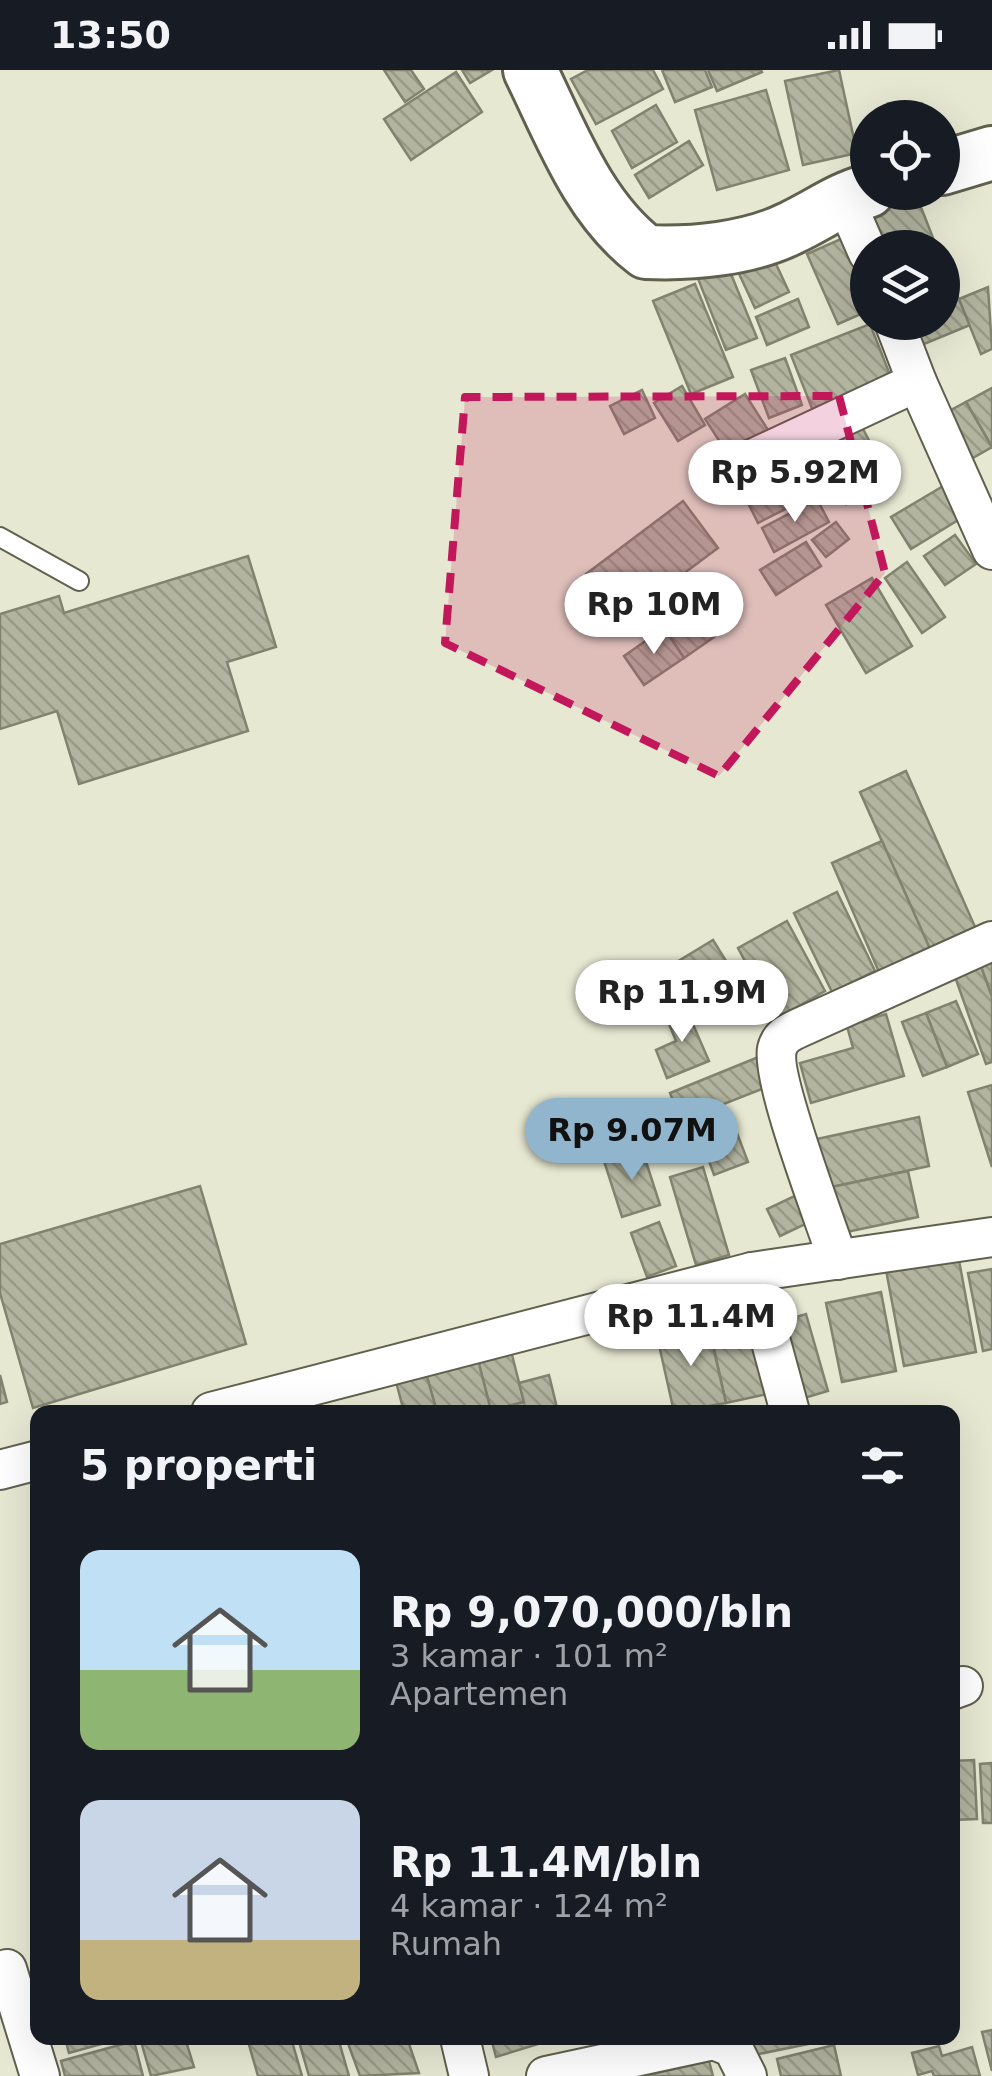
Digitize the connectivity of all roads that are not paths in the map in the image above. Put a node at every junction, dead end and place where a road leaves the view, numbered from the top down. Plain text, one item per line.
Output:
1 (530, 70) edge
2 (992, 152) edge
3 (960, 162) edge
4 (850, 197) edge
5 (901, 340) edge
6 (917, 382) junction
7 (733, 468) dead end
8 (0, 536) edge
9 (992, 550) edge
10 (78, 581) dead end
11 (992, 941) edge
12 (992, 1236) edge
13 (838, 1260) junction
14 (752, 1272) junction
15 (330, 1397) edge
16 (267, 1405) edge
17 (788, 1405) edge
18 (30, 1462) edge
19 (0, 1470) edge
20 (15, 1966) edge
21 (30, 2032) edge
22 (33, 2045) edge
23 (462, 2045) edge
24 (691, 2045) edge
25 (726, 2045) edge
26 (40, 2076) edge
27 (469, 2076) edge
28 (546, 2076) edge
29 (747, 2076) edge

1 - 4 street
2 - 3 street
5 - 6 street
6 - 7 street
6 - 9 street
8 - 10 lane
11 - 13 street
12 - 13 street
13 - 14 street
14 - 15 street
14 - 17 street
15 - 16 street
18 - 19 street
20 - 21 street
22 - 26 street
23 - 27 street
24 - 28 street
25 - 29 street

